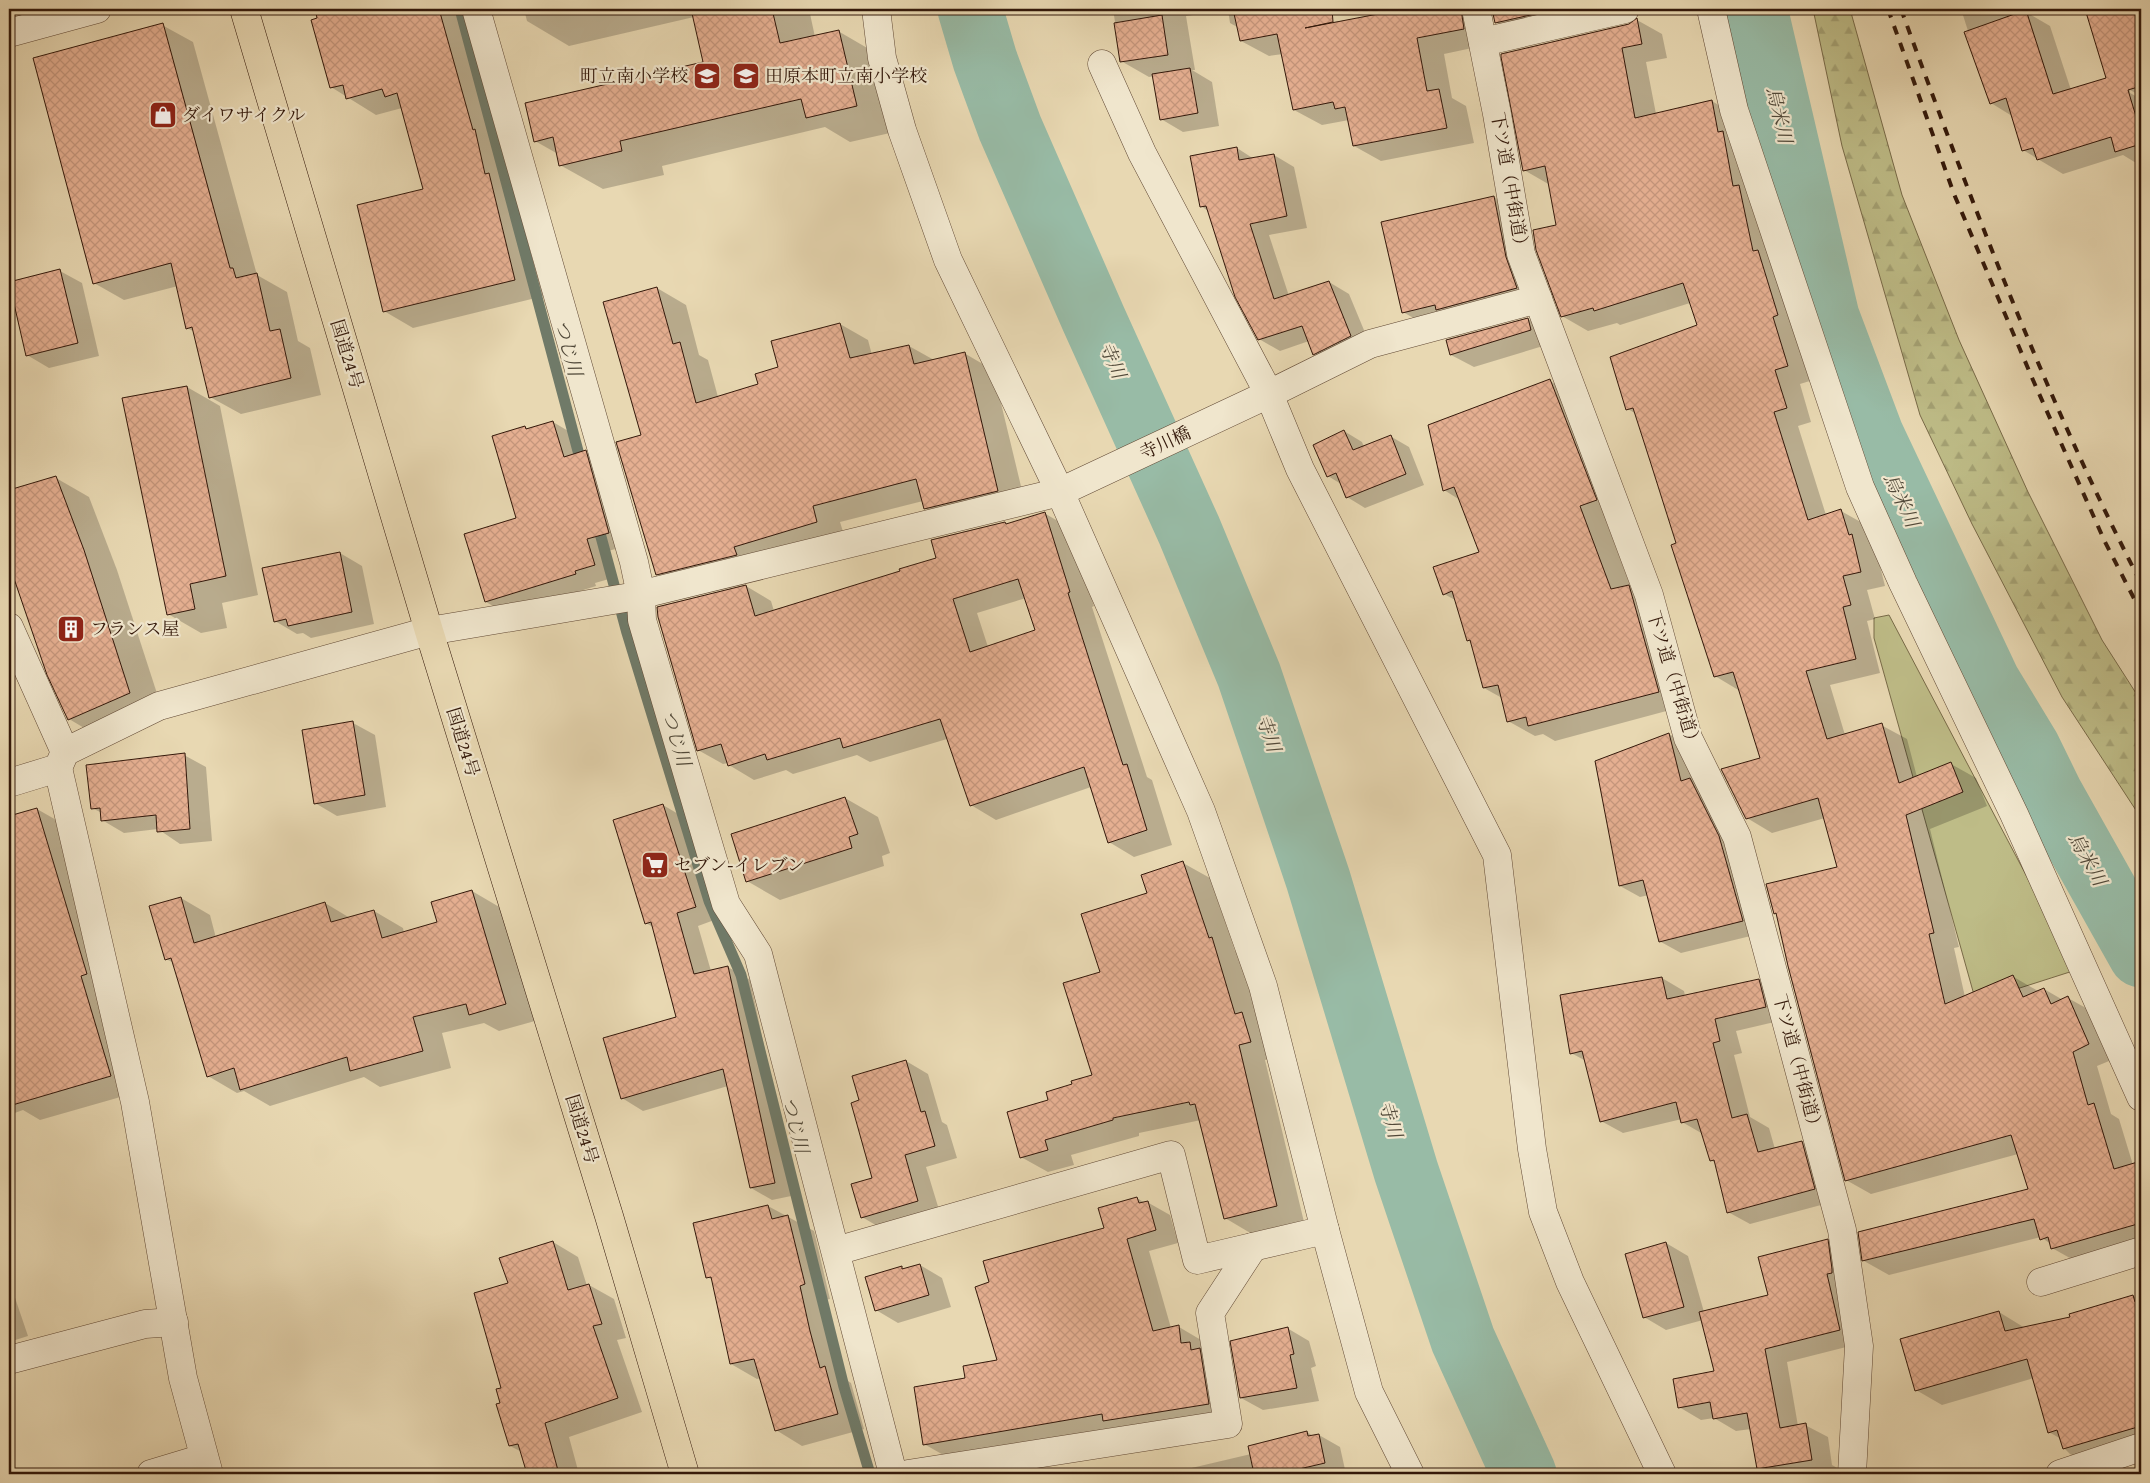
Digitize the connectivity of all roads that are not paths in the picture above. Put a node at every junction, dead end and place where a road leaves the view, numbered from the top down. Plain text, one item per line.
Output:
1 (97, 9) edge
2 (244, 9) edge
3 (476, 9) edge
4 (876, 9) edge
5 (1476, 9) edge
6 (1625, 9) edge
7 (1711, 9) edge
8 (9, 33) edge
9 (1483, 42) junction
10 (1102, 64) dead end
11 (1538, 299) junction
12 (1262, 398) junction
13 (1067, 489) junction
14 (628, 598) junction
15 (9, 626) edge
16 (429, 632) junction
17 (62, 760) junction
18 (9, 784) edge
19 (2141, 1097) edge
20 (1325, 1230) junction
21 (1253, 1247) junction
22 (836, 1251) junction
23 (2141, 1251) edge
24 (2041, 1282) dead end
25 (174, 1322) junction
26 (9, 1360) edge
27 (2141, 1447) edge
28 (206, 1466) edge
29 (151, 1474) edge
30 (685, 1474) edge
31 (893, 1474) edge
32 (908, 1474) edge
33 (1410, 1474) edge
34 (1662, 1474) edge
35 (1852, 1474) edge
36 (2060, 1474) edge

1 - 8 street
2 - 16 highway, 国道24号
3 - 14 street
4 - 13 street
5 - 9 street, 下ツ道（中街道）
6 - 9 street
7 - 19 street
9 - 11 street, 下ツ道（中街道）
10 - 12 street
11 - 12 street, 寺川橋
11 - 35 street, 下ツ道（中街道）
12 - 13 street, 寺川橋
12 - 34 street
13 - 14 street, 寺川橋
13 - 20 street
14 - 16 street, 寺川橋
14 - 22 street
15 - 17 street
16 - 17 street, 寺川橋
16 - 30 highway, 国道24号
17 - 18 street, 寺川橋
17 - 25 street
20 - 21 street
20 - 33 street
21 - 22 street
21 - 32 street
22 - 31 street
23 - 24 street
25 - 26 street
25 - 28 street
27 - 36 street
28 - 29 street

